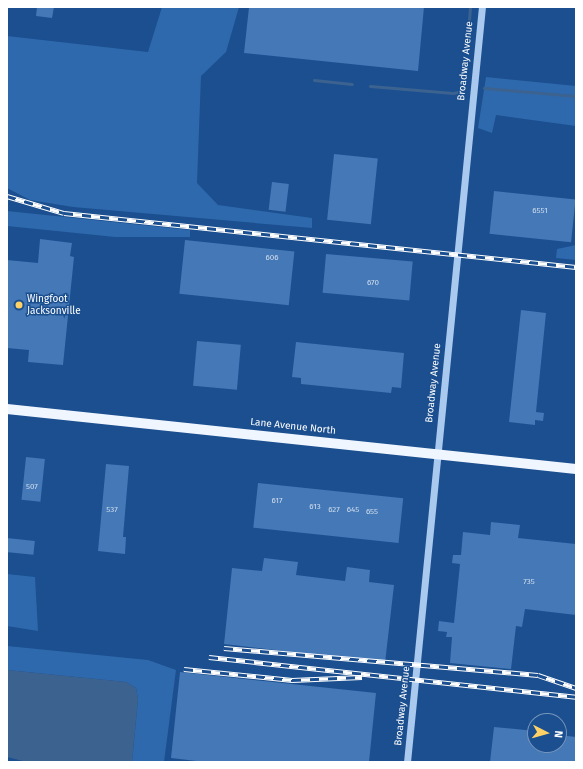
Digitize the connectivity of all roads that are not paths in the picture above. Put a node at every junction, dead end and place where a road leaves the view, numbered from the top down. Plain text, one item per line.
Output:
1 (482, 7) edge
2 (7, 409) edge
3 (437, 454) junction
4 (576, 468) edge
5 (407, 762) edge

1 - 3 street, Broadway Avenue
2 - 3 main road, Lane Avenue North
3 - 4 main road, Lane Avenue North
3 - 5 street, Broadway Avenue

